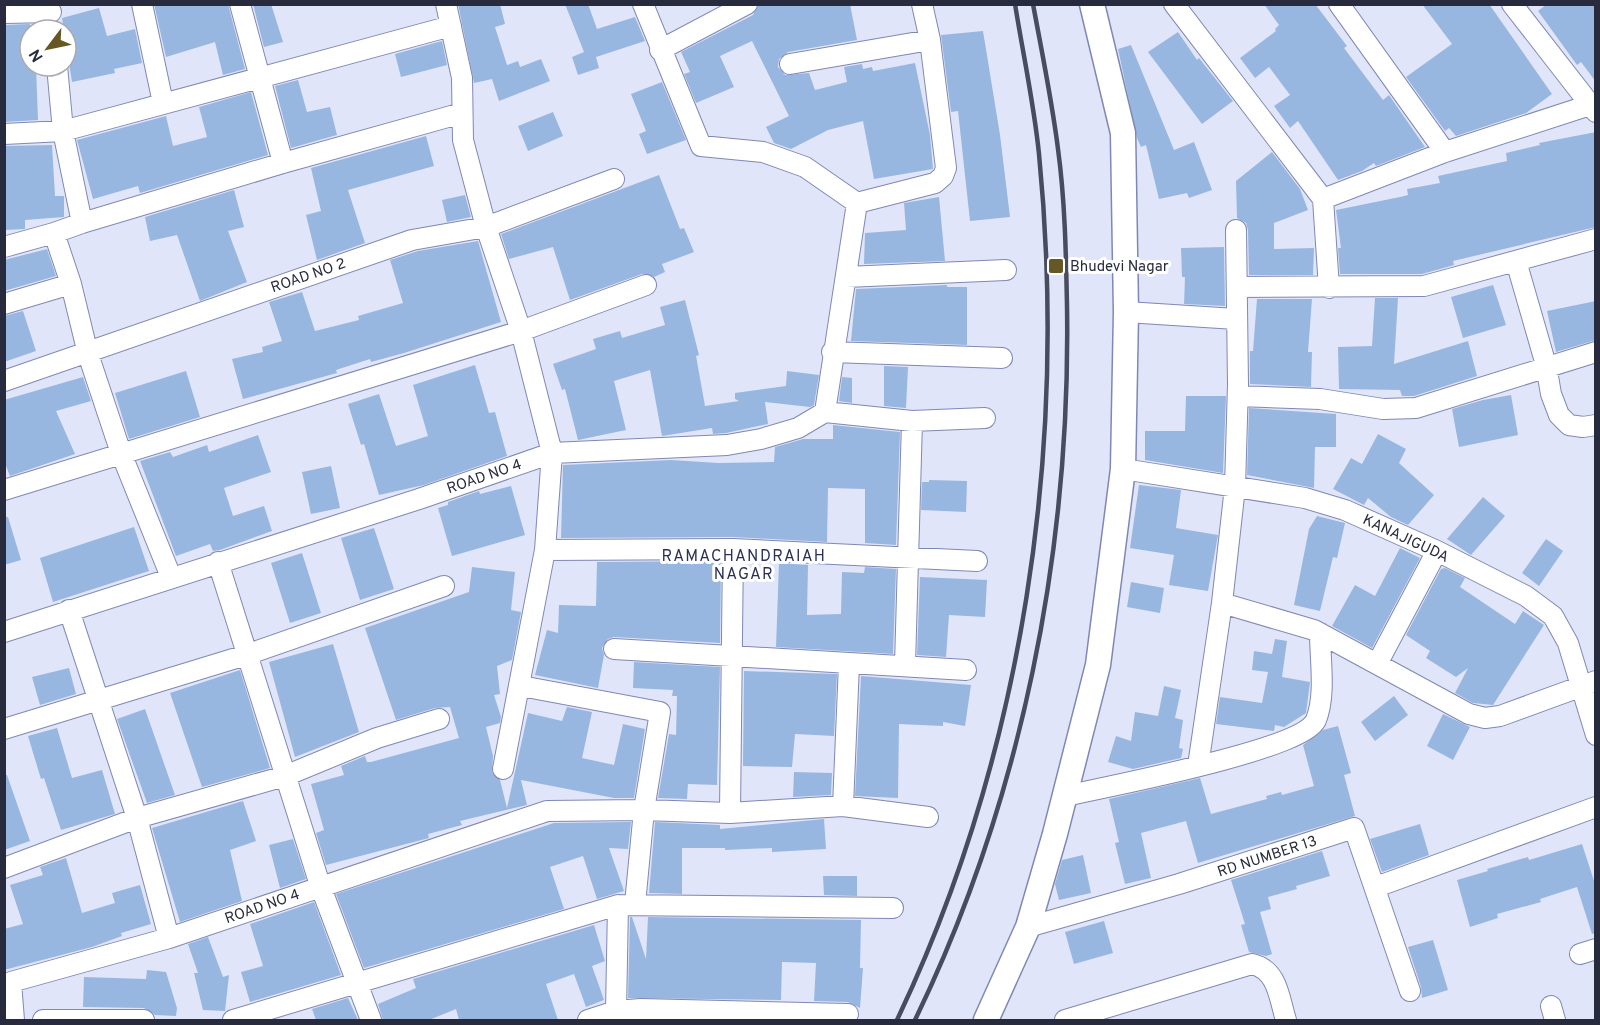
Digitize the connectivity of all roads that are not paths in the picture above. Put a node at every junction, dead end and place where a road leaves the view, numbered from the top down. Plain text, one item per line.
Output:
1 (142, 4) edge
2 (240, 4) edge
3 (446, 4) edge
4 (643, 4) edge
5 (747, 4) edge
6 (922, 4) edge
7 (1092, 4) edge
8 (1174, 4) edge
9 (1512, 4) edge
10 (1346, 7) edge
11 (4, 13) edge
12 (52, 16) edge
13 (451, 26) junction
14 (930, 40) junction
15 (660, 50) junction
16 (790, 64) dead end
17 (58, 78) edge
18 (259, 78) junction
19 (163, 103) junction
20 (1593, 109) edge
21 (462, 113) junction
22 (63, 131) junction
23 (4, 134) edge
24 (1445, 152) junction
25 (283, 163) junction
26 (614, 179) dead end
27 (1323, 198) junction
28 (857, 204) junction
29 (82, 223) junction
30 (486, 226) junction
31 (1236, 230) dead end
32 (54, 233) junction
33 (1596, 239) edge
34 (4, 247) edge
35 (1516, 261) junction
36 (1006, 270) dead end
37 (846, 277) junction
38 (71, 284) junction
39 (646, 285) dead end
40 (1237, 287) junction
41 (1329, 288) junction
42 (4, 304) edge
43 (1126, 312) junction
44 (1236, 319) junction
45 (521, 331) junction
46 (832, 352) junction
47 (1596, 352) edge
48 (88, 354) junction
49 (1002, 358) dead end
50 (1546, 365) junction
51 (4, 381) edge
52 (1238, 396) junction
53 (825, 412) junction
54 (985, 418) dead end
55 (912, 421) junction
56 (1596, 425) edge
57 (121, 453) junction
58 (552, 453) junction
59 (1123, 469) junction
60 (1235, 487) junction
61 (4, 490) edge
62 (733, 549) junction
63 (545, 550) junction
64 (1437, 551) junction
65 (908, 558) junction
66 (978, 561) dead end
67 (218, 562) junction
68 (171, 577) junction
69 (444, 586) dead end
70 (1222, 603) junction
71 (69, 610) junction
72 (4, 632) edge
73 (1320, 633) junction
74 (614, 649) dead end
75 (246, 655) junction
76 (734, 658) junction
77 (849, 664) junction
78 (1377, 664) junction
79 (905, 666) junction
80 (966, 670) dead end
81 (1589, 683) edge
82 (521, 686) junction
83 (96, 699) junction
84 (439, 719) dead end
85 (4, 729) edge
86 (1596, 735) edge
87 (1198, 766) junction
88 (503, 769) dead end
89 (285, 776) junction
90 (1065, 796) junction
91 (843, 806) junction
92 (1596, 807) edge
93 (644, 810) junction
94 (730, 813) junction
95 (928, 817) dead end
96 (137, 818) junction
97 (4, 868) edge
98 (320, 885) junction
99 (1376, 887) junction
100 (627, 904) junction
101 (893, 908) dead end
102 (1028, 927) junction
103 (169, 938) junction
104 (356, 984) junction
105 (1410, 991) dead end
106 (616, 1011) junction
107 (848, 1014) dead end
108 (641, 1015) edge
109 (1094, 1016) edge
110 (14, 1020) edge
111 (43, 1020) edge
112 (114, 1020) edge
113 (144, 1020) edge
114 (233, 1020) edge
115 (371, 1020) edge
116 (588, 1020) edge
117 (986, 1020) edge
118 (1065, 1020) edge
119 (1286, 1020) edge

1 - 19 street
2 - 18 street
3 - 13 street
4 - 15 street
5 - 15 street
6 - 14 street
7 - 43 street
8 - 27 street
9 - 20 street
10 - 24 street
11 - 12 street
13 - 18 street
13 - 21 street
14 - 16 street
14 - 28 street
15 - 28 street
17 - 22 street
18 - 19 street
18 - 25 street
19 - 22 street
20 - 24 street
21 - 25 street
21 - 30 street
22 - 23 street
22 - 29 street
24 - 27 street
25 - 29 street
26 - 30 street, ROAD NO 2
27 - 41 street
28 - 37 street
29 - 32 street
30 - 45 street
30 - 48 street, ROAD NO 2
31 - 40 street
32 - 34 street
32 - 38 street
33 - 35 street
35 - 41 street
35 - 50 street
36 - 37 street
37 - 46 street
38 - 42 street
38 - 48 street
39 - 45 street
40 - 41 street
40 - 44 street
43 - 44 street
43 - 59 street
44 - 52 street
45 - 57 street
45 - 58 street
46 - 49 street
46 - 53 street
47 - 50 street
48 - 51 street, ROAD NO 2
48 - 57 street
50 - 52 street
50 - 56 street
52 - 60 street
53 - 55 street
53 - 58 street, ROAD NO 4
54 - 55 street
55 - 65 street
57 - 61 street
57 - 68 street
58 - 63 street
58 - 67 street, ROAD NO 4
59 - 60 street, KANAJIGUDA
59 - 90 street
60 - 64 street, KANAJIGUDA
60 - 70 street
62 - 63 street
62 - 65 street
62 - 76 street
63 - 82 street
64 - 78 street
64 - 81 street, KANAJIGUDA
65 - 66 street
65 - 79 street
67 - 68 street, ROAD NO 4
67 - 75 street
68 - 71 street, ROAD NO 4
69 - 75 street
70 - 73 street
70 - 87 street
71 - 72 street, ROAD NO 4
71 - 83 street
73 - 78 street
73 - 87 street
74 - 76 street
75 - 83 street
75 - 89 street
76 - 77 street
76 - 94 street
77 - 79 street
77 - 91 street
78 - 81 street
79 - 80 street
81 - 86 street, KANAJIGUDA
82 - 88 street
82 - 93 street
83 - 85 street
83 - 96 street
84 - 89 street
87 - 90 street
89 - 96 street
89 - 98 street
90 - 102 street
91 - 94 street, ROAD NO 4
91 - 95 street, ROAD NO 4
92 - 99 street
93 - 94 street, ROAD NO 4
93 - 98 street, ROAD NO 4
93 - 100 street
96 - 97 street
96 - 103 street
98 - 103 street, ROAD NO 4
98 - 104 street
99 - 102 street, RD NUMBER 13
99 - 105 street
100 - 101 street
100 - 104 street
100 - 106 street
102 - 117 street
103 - 110 street, ROAD NO 4
104 - 114 street
104 - 115 street
106 - 108 street
106 - 116 street
107 - 108 street
109 - 118 street
109 - 119 street
111 - 112 street
112 - 113 street

